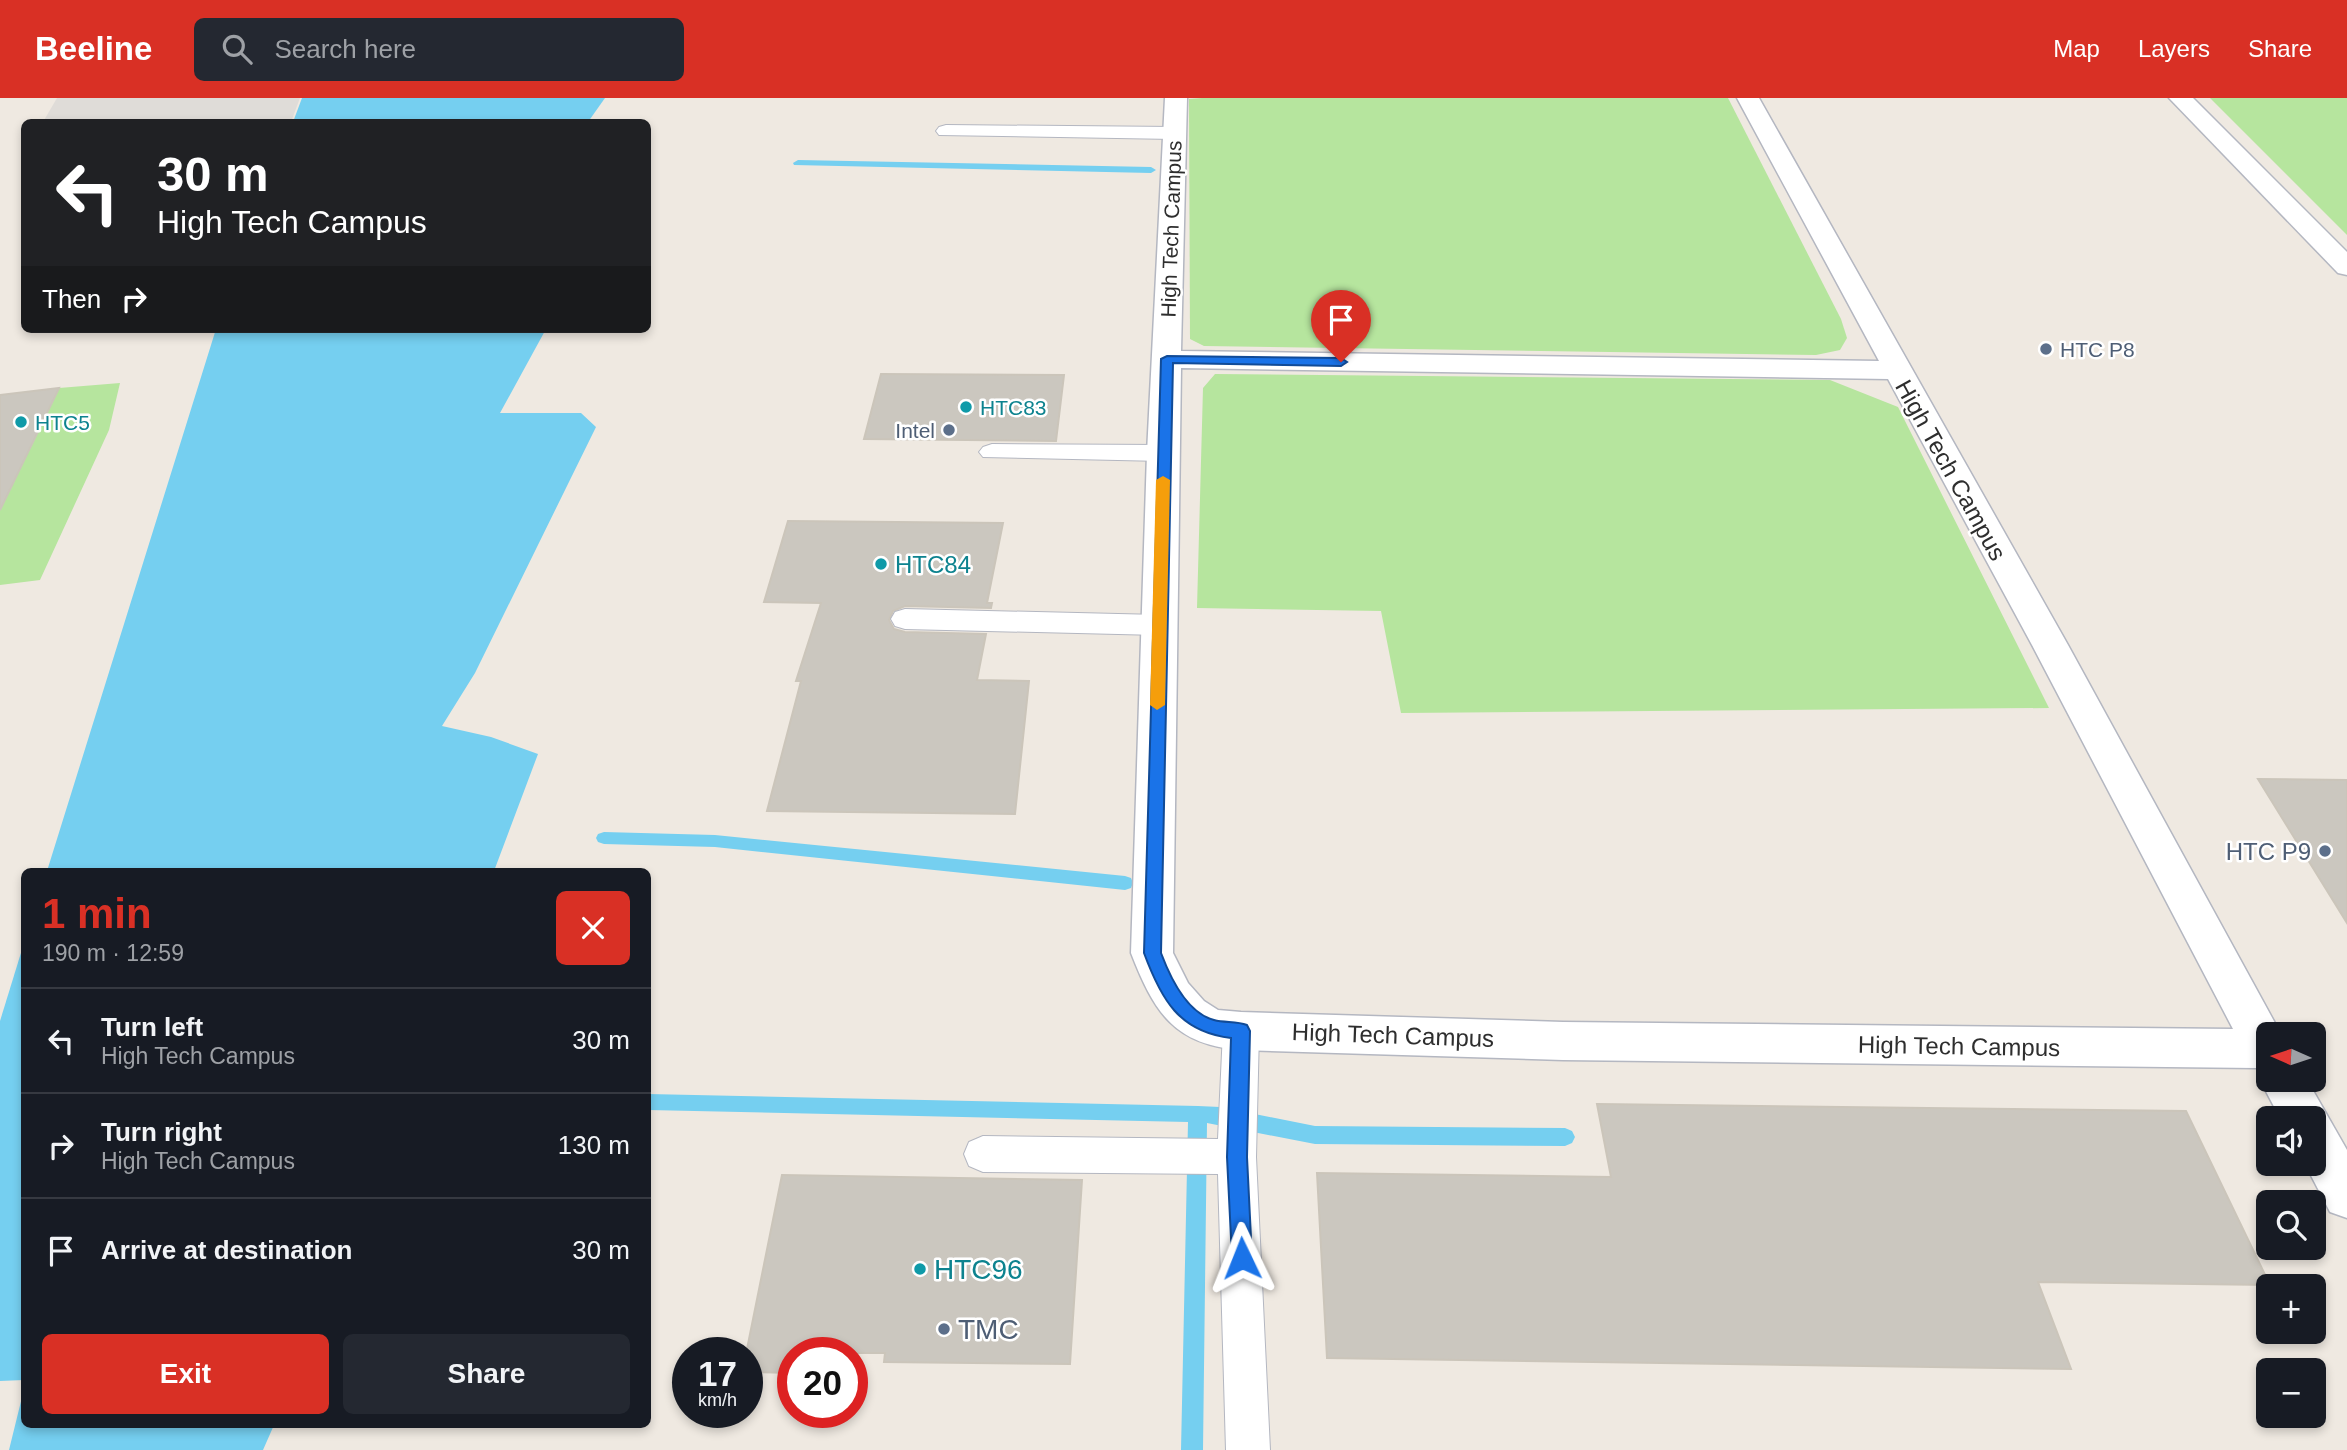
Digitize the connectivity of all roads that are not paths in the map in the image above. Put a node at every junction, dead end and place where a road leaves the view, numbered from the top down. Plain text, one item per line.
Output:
1 (1748, 98) edge
2 (2180, 98) edge
3 (1175, 115) edge
4 (946, 131) dead end
5 (2347, 267) edge
6 (1167, 359) junction
7 (1896, 370) junction
8 (992, 452) dead end
9 (1163, 453) junction
10 (905, 619) dead end
11 (1159, 625) junction
12 (1241, 1031) junction
13 (2256, 1031) edge
14 (2256, 1061) edge
15 (984, 1154) dead end
16 (1237, 1157) junction
17 (2326, 1157) edge
18 (2347, 1196) edge
19 (1248, 1450) edge

1 - 7 street, High Tech Campus
2 - 5 street
3 - 4 lane
3 - 6 street, High Tech Campus
6 - 7 street, High Tech Campus
6 - 9 street, High Tech Campus
7 - 13 street, High Tech Campus
8 - 9 lane
9 - 11 street, High Tech Campus
10 - 11 lane
11 - 12 street, High Tech Campus
12 - 14 street, High Tech Campus
12 - 16 lane
15 - 16 lane
16 - 19 lane
17 - 18 street

